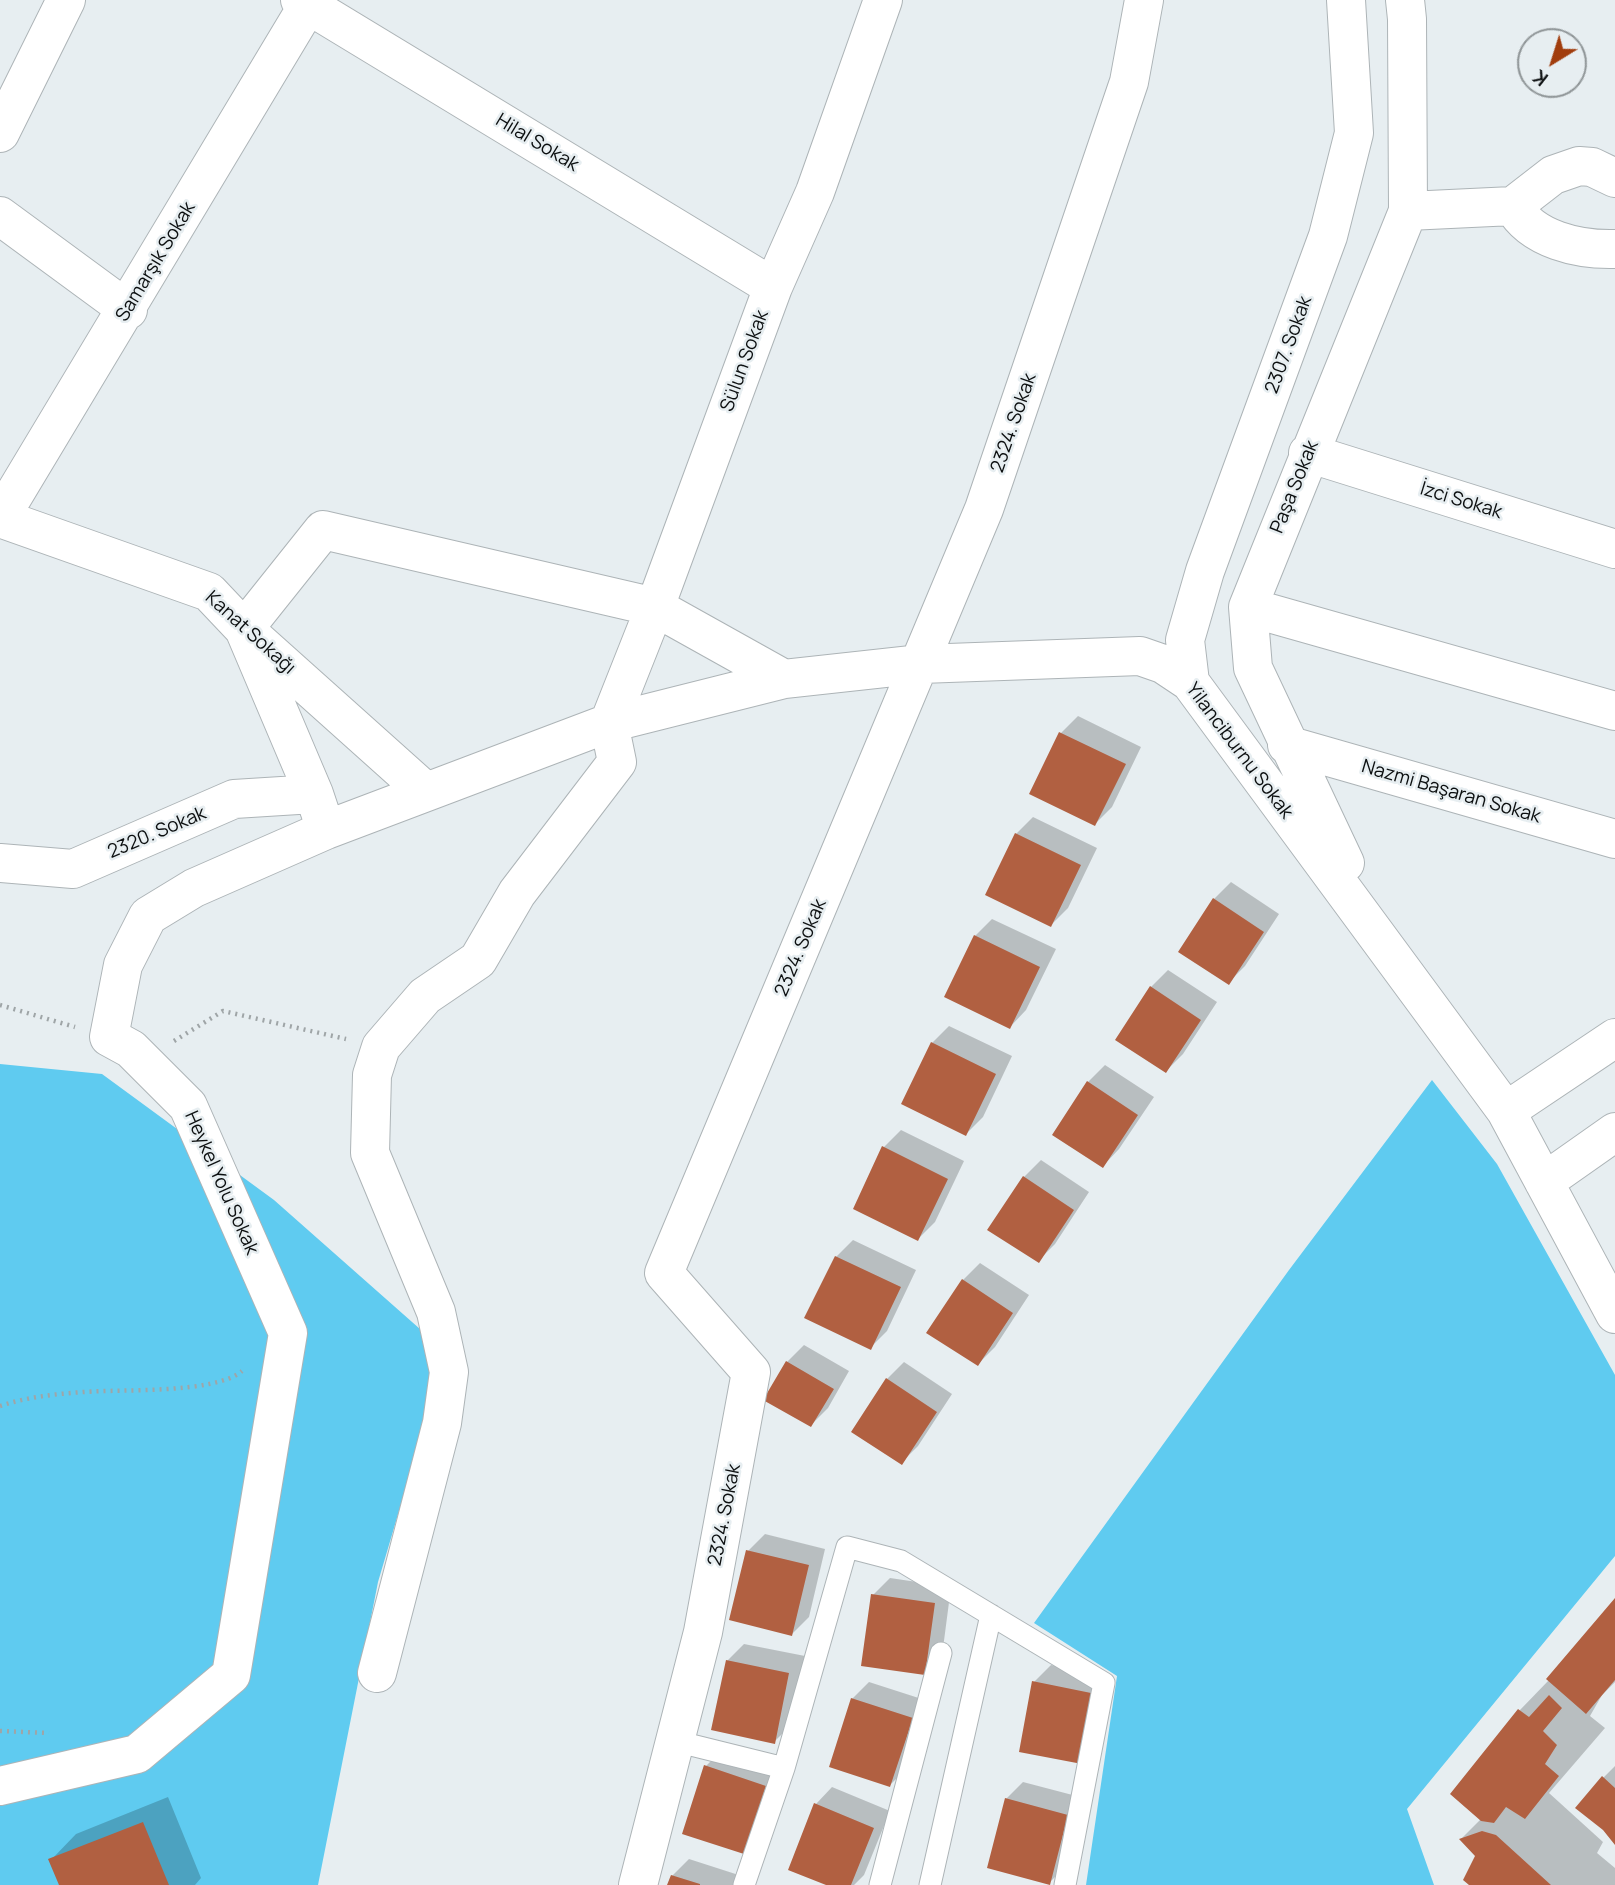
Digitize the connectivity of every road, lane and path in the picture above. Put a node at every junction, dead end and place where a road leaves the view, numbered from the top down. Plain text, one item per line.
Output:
1 (43, 0) edge
2 (66, 0) edge
3 (1144, 0) edge
4 (1346, 0) edge
5 (1405, 0) edge
6 (877, 3) edge
7 (322, 6) edge
8 (43, 46) junction
9 (0, 133) edge
10 (1615, 177) edge
11 (1513, 206) junction
12 (1408, 211) junction
13 (0, 216) edge
14 (1615, 249) edge
15 (773, 287) junction
16 (128, 310) junction
17 (1308, 453) junction
18 (0, 518) edge
19 (1615, 549) edge
20 (655, 607) junction
21 (1248, 607) junction
22 (244, 629) junction
23 (921, 664) junction
24 (784, 679) junction
25 (1190, 682) junction
26 (1615, 711) edge
27 (609, 723) junction
28 (1287, 745) junction
29 (426, 792) junction
30 (314, 794) junction
31 (326, 830) junction
32 (1615, 839) edge
33 (0, 863) edge
34 (1391, 956) junction
35 (0, 1005) edge
36 (109, 1037) junction
37 (1615, 1038) edge
38 (381, 1047) junction
39 (150, 1068) junction
40 (1506, 1111) junction
41 (1615, 1132) edge
42 (1544, 1182) junction
43 (1615, 1314) edge
44 (288, 1333) junction
45 (0, 1406) edge
46 (991, 1615) junction
47 (941, 1653) dead end
48 (377, 1673) dead end
49 (675, 1741) junction
50 (784, 1768) junction
51 (0, 1786) edge
52 (638, 1885) edge
53 (744, 1885) edge
54 (880, 1885) edge
55 (930, 1885) edge
56 (1065, 1885) edge

1 - 8 street
2 - 8 street
3 - 23 street, 2324. Sokak
4 - 25 street, 2307. Sokak
5 - 12 street, Paşa Sokak
6 - 15 street, Sülun Sokak
7 - 15 street, Hilal Sokak
7 - 16 street, Samarşık Sokak
8 - 9 street
10 - 11 street
11 - 12 street
11 - 14 street
12 - 17 street, Paşa Sokak
13 - 16 street
15 - 20 street, Sülun Sokak
16 - 18 street, Samarşık Sokak
17 - 19 street, İzci Sokak
17 - 21 street, Paşa Sokak
18 - 22 street, Kanat Sokağı
20 - 22 street
20 - 24 street
20 - 27 street, Sülun Sokak
21 - 26 street
21 - 28 street, Paşa Sokak
22 - 29 street, Kanat Sokağı
22 - 30 street
23 - 24 street, Yilanciburnu Sokak
23 - 25 street, Yilanciburnu Sokak
23 - 49 street, 2324. Sokak
24 - 27 street, Yilanciburnu Sokak
25 - 34 street, Yilanciburnu Sokak
27 - 29 street
27 - 38 street
28 - 32 street, Nazmi Başaran Sokak
28 - 34 street, Paşa Sokak
29 - 31 street
30 - 31 street
30 - 33 street, 2320. Sokak
31 - 36 street
34 - 40 street, Yilanciburnu Sokak
35 - 36 path
36 - 39 street, Heykel Yolu Sokak
37 - 40 street
38 - 39 path
38 - 48 street
39 - 44 street, Heykel Yolu Sokak
40 - 42 street, Yilanciburnu Sokak
41 - 42 street
42 - 43 street, Yilanciburnu Sokak
44 - 45 path
44 - 51 street
46 - 50 lane
46 - 55 lane
46 - 56 lane
47 - 54 lane
49 - 50 lane
49 - 52 street, 2324. Sokak
50 - 53 lane

